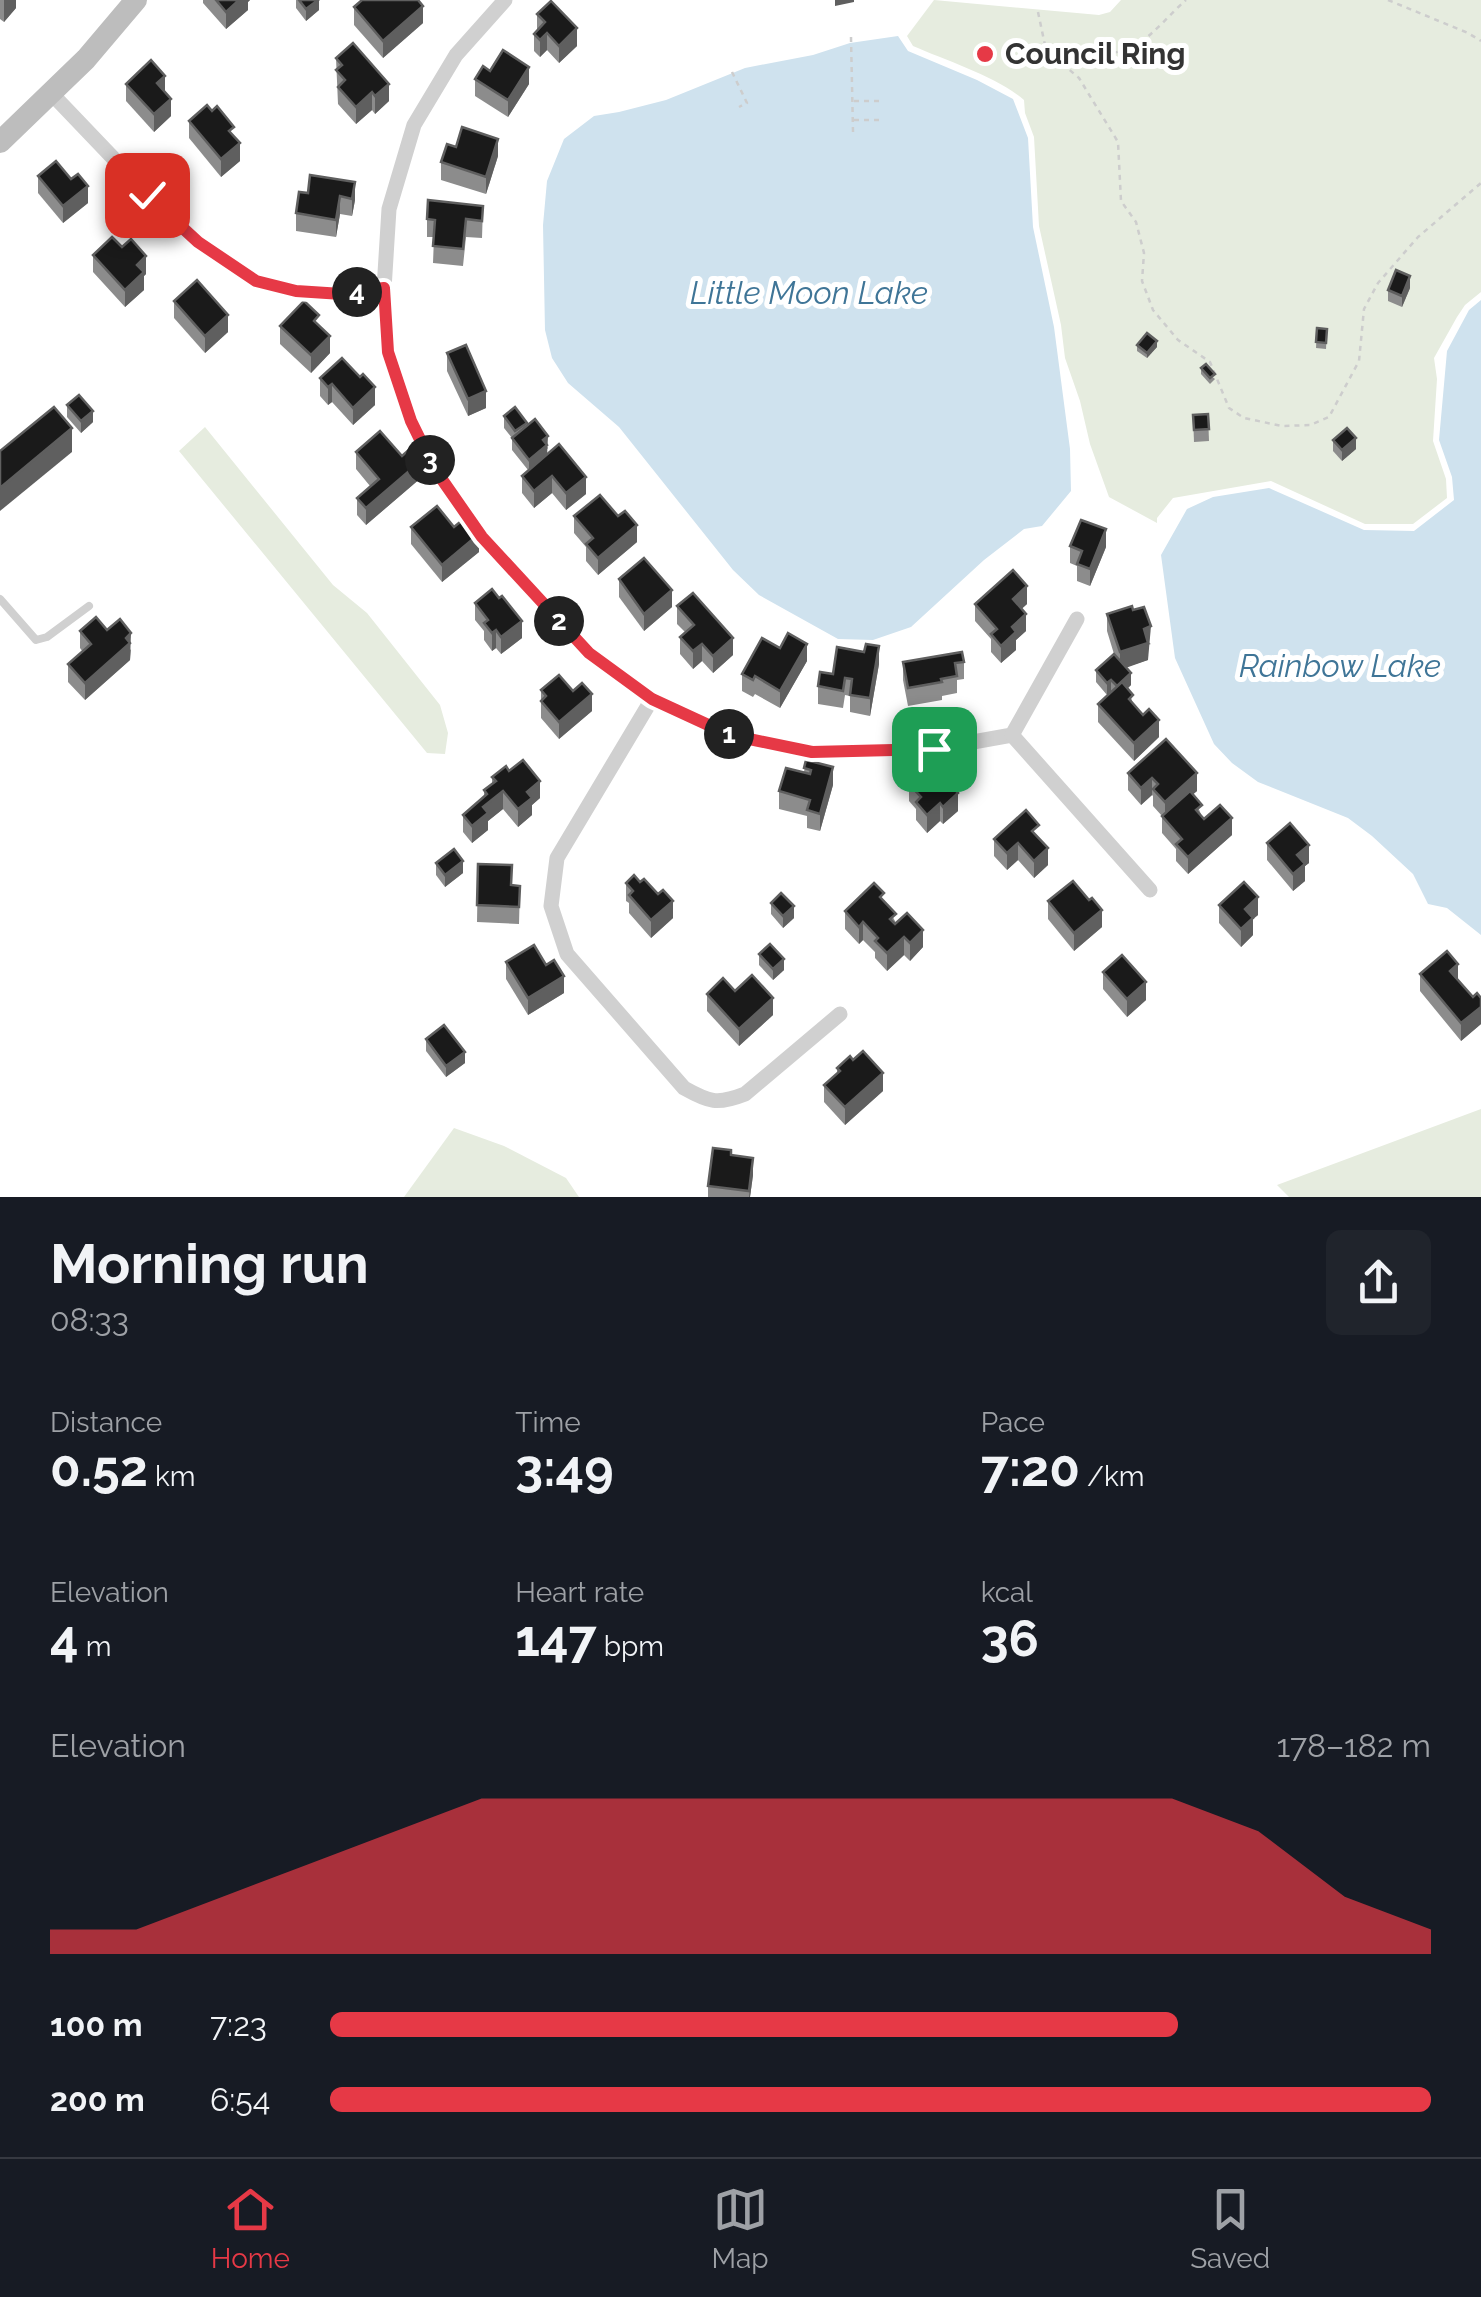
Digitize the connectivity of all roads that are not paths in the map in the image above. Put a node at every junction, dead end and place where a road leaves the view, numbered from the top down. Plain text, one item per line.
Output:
1 (136, 0) edge
2 (505, 0) edge
3 (51, 93) junction
4 (0, 142) edge
5 (384, 288) junction
6 (0, 599) edge
7 (89, 606) dead end
8 (1077, 619) dead end
9 (652, 699) junction
10 (1012, 734) junction
11 (1150, 890) dead end
12 (840, 1014) dead end

1 - 3 street
2 - 5 street
3 - 4 street
3 - 5 street
5 - 9 street
6 - 7 lane
8 - 10 street
9 - 10 street
9 - 12 street
10 - 11 street

